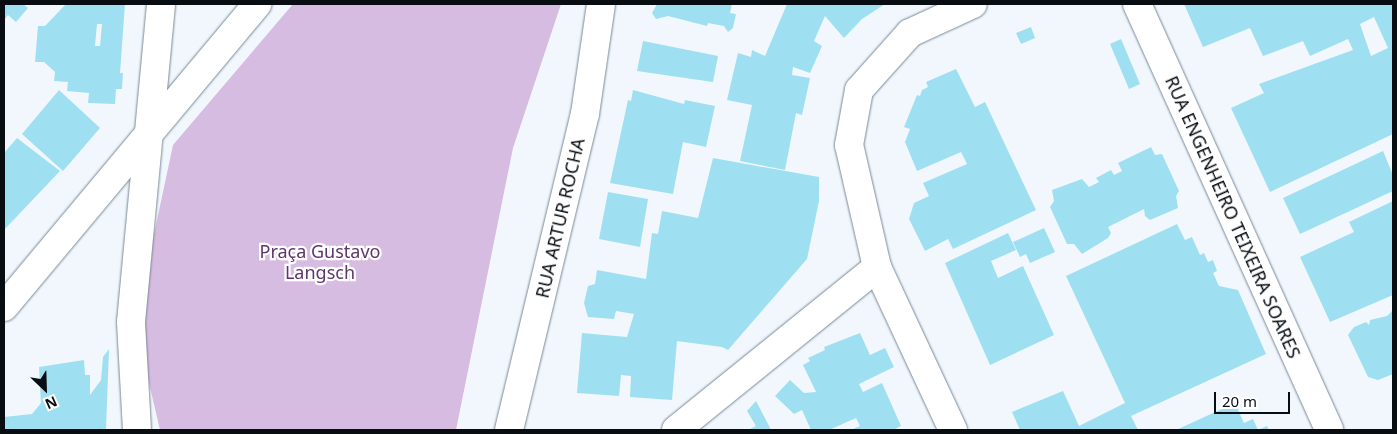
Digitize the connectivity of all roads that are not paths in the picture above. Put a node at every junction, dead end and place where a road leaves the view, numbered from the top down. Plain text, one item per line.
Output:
1 (161, 4) edge
2 (257, 4) edge
3 (601, 4) edge
4 (973, 4) edge
5 (1137, 4) edge
6 (150, 129) junction
7 (877, 267) junction
8 (4, 307) edge
9 (137, 430) edge
10 (510, 430) edge
11 (676, 430) edge
12 (953, 430) edge
13 (1329, 430) edge

1 - 6 street
2 - 6 street
3 - 10 street, RUA ARTUR ROCHA
4 - 7 street
5 - 13 street, RUA ENGENHEIRO TEIXEIRA SOARES
6 - 8 street
6 - 9 street
7 - 11 street
7 - 12 street

